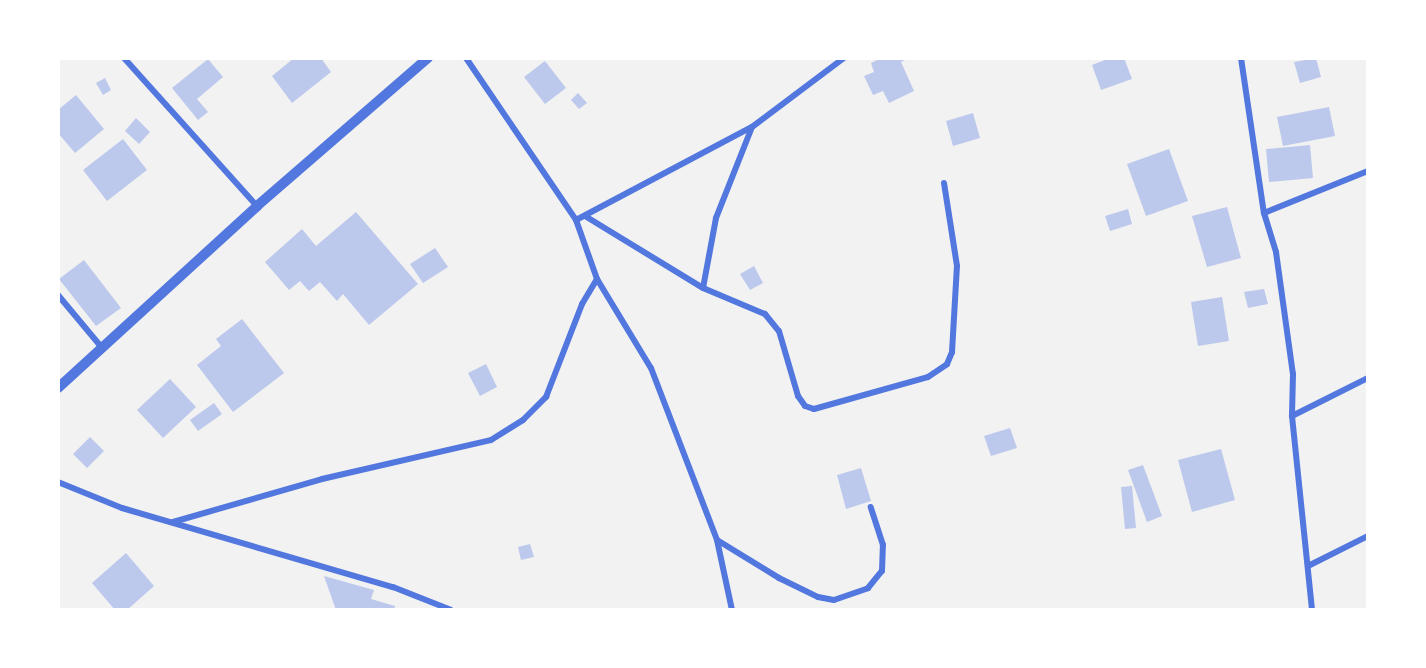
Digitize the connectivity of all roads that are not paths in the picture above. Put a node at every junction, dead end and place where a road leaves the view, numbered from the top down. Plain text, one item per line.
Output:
1 (124, 58) edge
2 (428, 58) edge
3 (466, 58) edge
4 (844, 58) edge
5 (1241, 58) edge
6 (752, 127) junction
7 (1368, 171) edge
8 (944, 183) dead end
9 (257, 206) junction
10 (1264, 213) junction
11 (585, 216) junction
12 (576, 220) junction
13 (597, 279) junction
14 (703, 288) junction
15 (58, 295) edge
16 (103, 350) junction
17 (1368, 378) edge
18 (58, 388) edge
19 (1292, 416) junction
20 (58, 482) edge
21 (871, 507) dead end
22 (173, 522) junction
23 (1368, 536) edge
24 (717, 540) junction
25 (1310, 565) junction
26 (451, 609) edge
27 (732, 609) edge
28 (1312, 609) edge

1 - 9 street
2 - 9 street
3 - 12 street
4 - 6 street
5 - 10 street
6 - 11 street
6 - 14 street
7 - 10 street
8 - 14 street
9 - 16 street
10 - 19 street
11 - 12 street
11 - 14 street
12 - 13 street
13 - 22 street
13 - 24 street
15 - 16 street
16 - 18 street
17 - 19 street
19 - 25 street
20 - 22 street
21 - 24 street
22 - 26 street
23 - 25 street
24 - 27 street
25 - 28 street

